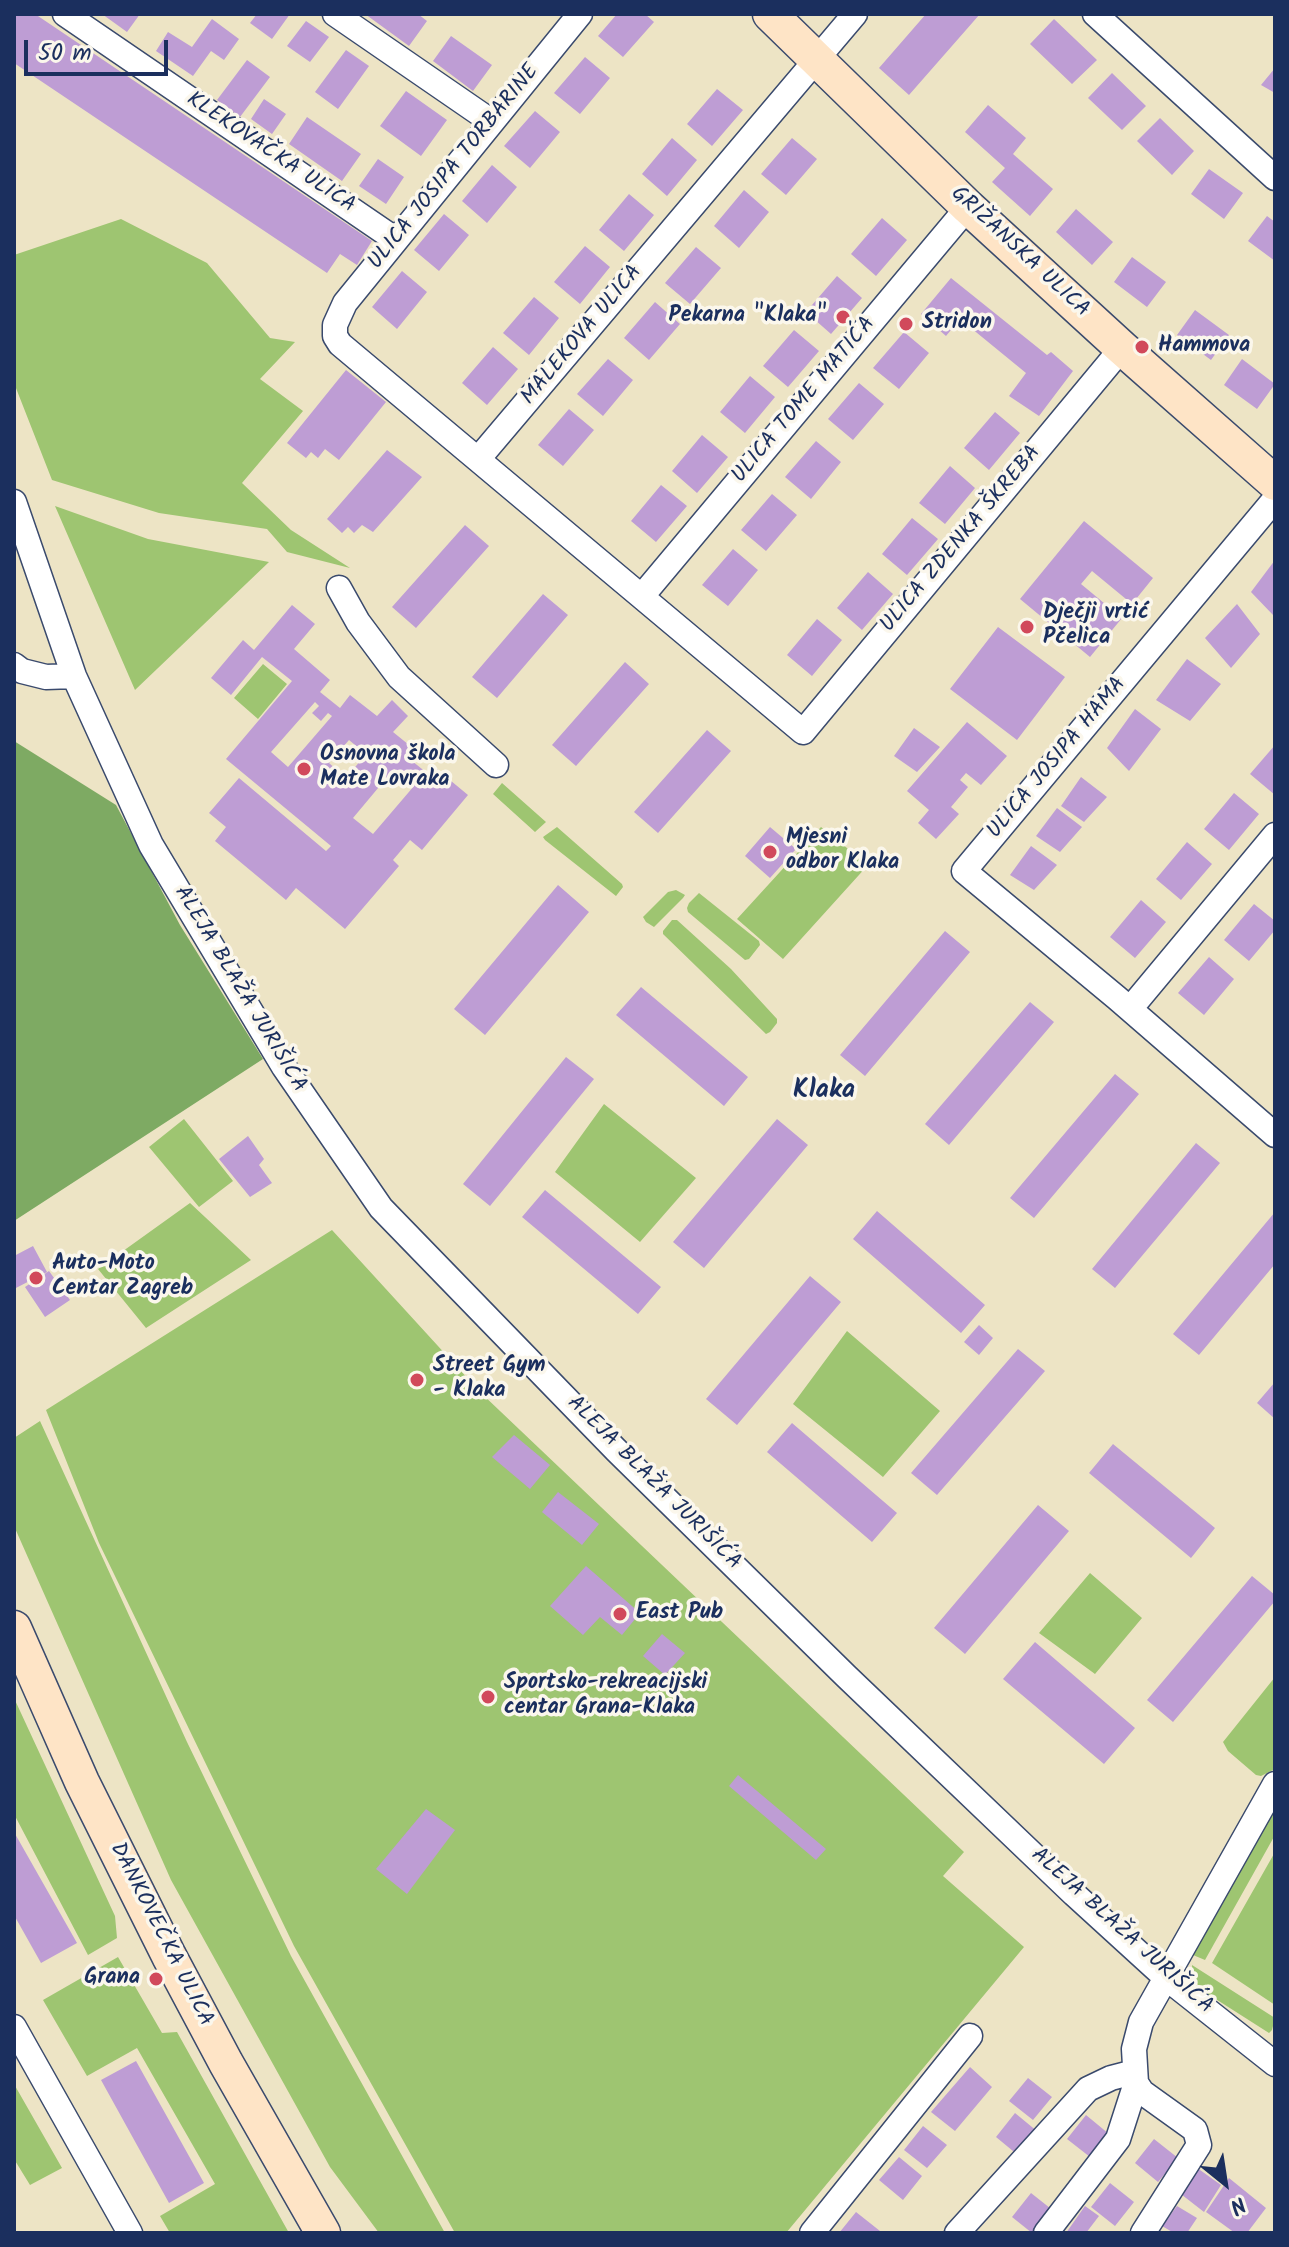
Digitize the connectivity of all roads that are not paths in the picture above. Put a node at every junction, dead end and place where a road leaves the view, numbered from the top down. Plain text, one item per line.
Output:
1 (65, 14) edge
2 (335, 14) edge
3 (580, 14) edge
4 (770, 14) edge
5 (855, 14) edge
6 (1095, 14) edge
7 (817, 60) junction
8 (492, 122) junction
9 (1275, 178) edge
10 (968, 207) junction
11 (396, 240) junction
12 (1122, 348) junction
13 (479, 458) junction
14 (1275, 483) edge
15 (1275, 499) edge
16 (14, 502) edge
17 (339, 588) dead end
18 (642, 596) junction
19 (14, 665) edge
20 (74, 676) junction
21 (496, 765) dead end
22 (1275, 835) edge
23 (1130, 1009) junction
24 (1275, 1135) edge
25 (14, 1628) edge
26 (1275, 1784) edge
27 (1165, 1977) junction
28 (14, 2027) edge
29 (970, 2036) dead end
30 (1275, 2064) edge
31 (1135, 2078) junction
32 (130, 2233) edge
33 (323, 2233) edge
34 (812, 2233) edge
35 (957, 2233) edge
36 (1046, 2233) edge
37 (1143, 2233) edge

1 - 11 street, KLEKOVAČKA ULICA
2 - 8 street
3 - 8 street, ULICA JOSIPA TORBARINE
4 - 7 street, GRIŽANSKA ULICA
5 - 7 street, MALEKOVA ULICA
6 - 9 street
7 - 10 street, GRIŽANSKA ULICA
7 - 13 street, MALEKOVA ULICA
8 - 11 street, ULICA JOSIPA TORBARINE
10 - 12 street, GRIŽANSKA ULICA
10 - 18 street, ULICA TOME MATIĆA
11 - 13 street, ULICA JOSIPA TORBARINE
12 - 14 street, GRIŽANSKA ULICA
12 - 18 street, ULICA ZDENKA ŠKREBA
13 - 18 street
15 - 23 street, ULICA JOSIPA HAMA
16 - 20 street, ALEJA BLAŽA JURIŠIĆA
17 - 21 street
19 - 20 street
20 - 27 street, ALEJA BLAŽA JURIŠIĆA
22 - 23 street
23 - 24 street
25 - 33 street, DANKOVEČKA ULICA
26 - 27 street
27 - 30 street, ALEJA BLAŽA JURIŠIĆA
27 - 31 street
28 - 32 street
29 - 34 street
31 - 35 street
31 - 36 street
31 - 37 street

